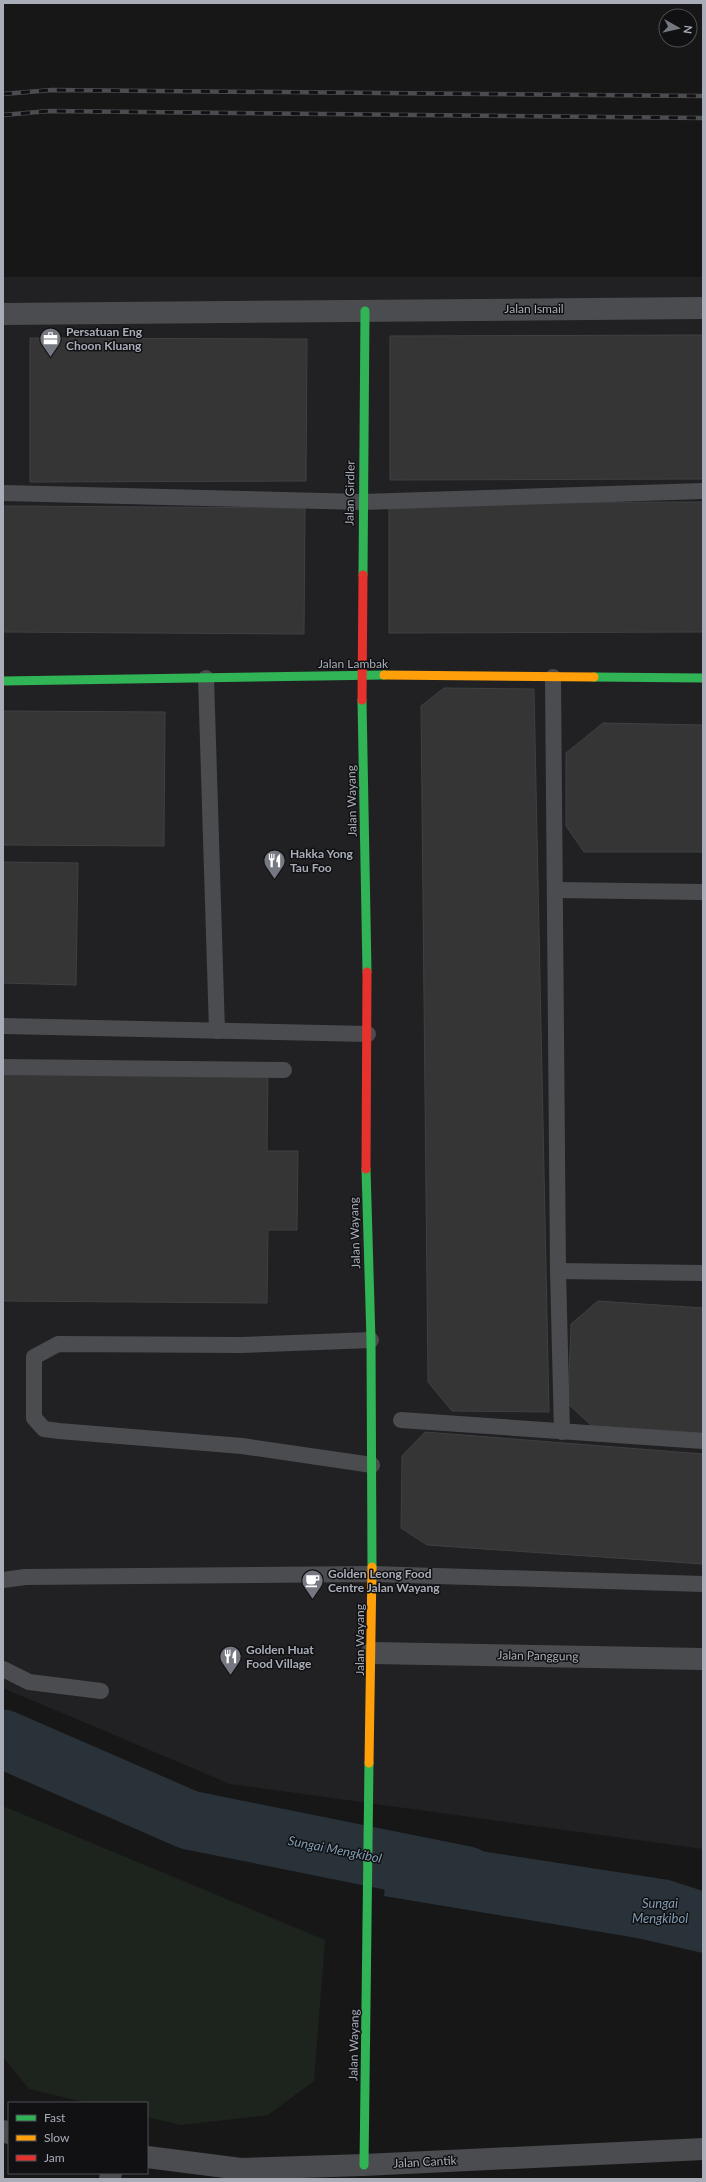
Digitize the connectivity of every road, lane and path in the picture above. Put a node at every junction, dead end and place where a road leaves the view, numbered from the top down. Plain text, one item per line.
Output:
1 (703, 308) edge
2 (365, 311) junction
3 (3, 314) edge
4 (703, 491) edge
5 (3, 493) edge
6 (362, 502) junction
7 (362, 675) junction
8 (553, 677) junction
9 (206, 678) junction
10 (703, 678) edge
11 (3, 682) edge
12 (556, 890) junction
13 (703, 892) edge
14 (3, 1026) edge
15 (217, 1031) junction
16 (368, 1034) junction
17 (3, 1066) edge
18 (284, 1070) dead end
19 (558, 1271) junction
20 (703, 1273) edge
21 (371, 1340) junction
22 (401, 1420) dead end
23 (562, 1432) junction
24 (703, 1441) edge
25 (372, 1465) junction
26 (372, 1574) junction
27 (3, 1580) edge
28 (703, 1584) edge
29 (372, 1653) junction
30 (703, 1659) edge
31 (3, 1669) edge
32 (101, 1691) dead end
33 (703, 2149) edge
34 (148, 2157) edge
35 (364, 2165) junction

1 - 2 street, Jalan Ismail
2 - 3 street, Jalan Ismail
2 - 6 street, Jalan Girdler
4 - 6 lane
5 - 6 lane
6 - 7 street, Jalan Girdler
7 - 8 street, Jalan Lambak
7 - 9 street, Jalan Lambak
7 - 16 street, Jalan Wayang
8 - 10 street, Jalan Lambak
8 - 12 lane
9 - 11 street, Jalan Lambak
9 - 15 lane
12 - 13 lane
12 - 19 lane
14 - 15 lane
15 - 16 lane
16 - 21 street, Jalan Wayang
17 - 18 lane
19 - 20 lane
19 - 23 lane
21 - 25 street, Jalan Wayang
21 - 25 lane
22 - 23 lane
23 - 24 lane
25 - 26 street, Jalan Wayang
26 - 27 lane
26 - 28 lane
26 - 29 street, Jalan Wayang
29 - 30 street, Jalan Panggung
29 - 35 street, Jalan Wayang
31 - 32 lane
33 - 35 street, Jalan Cantik
34 - 35 street, Jalan Cantik

